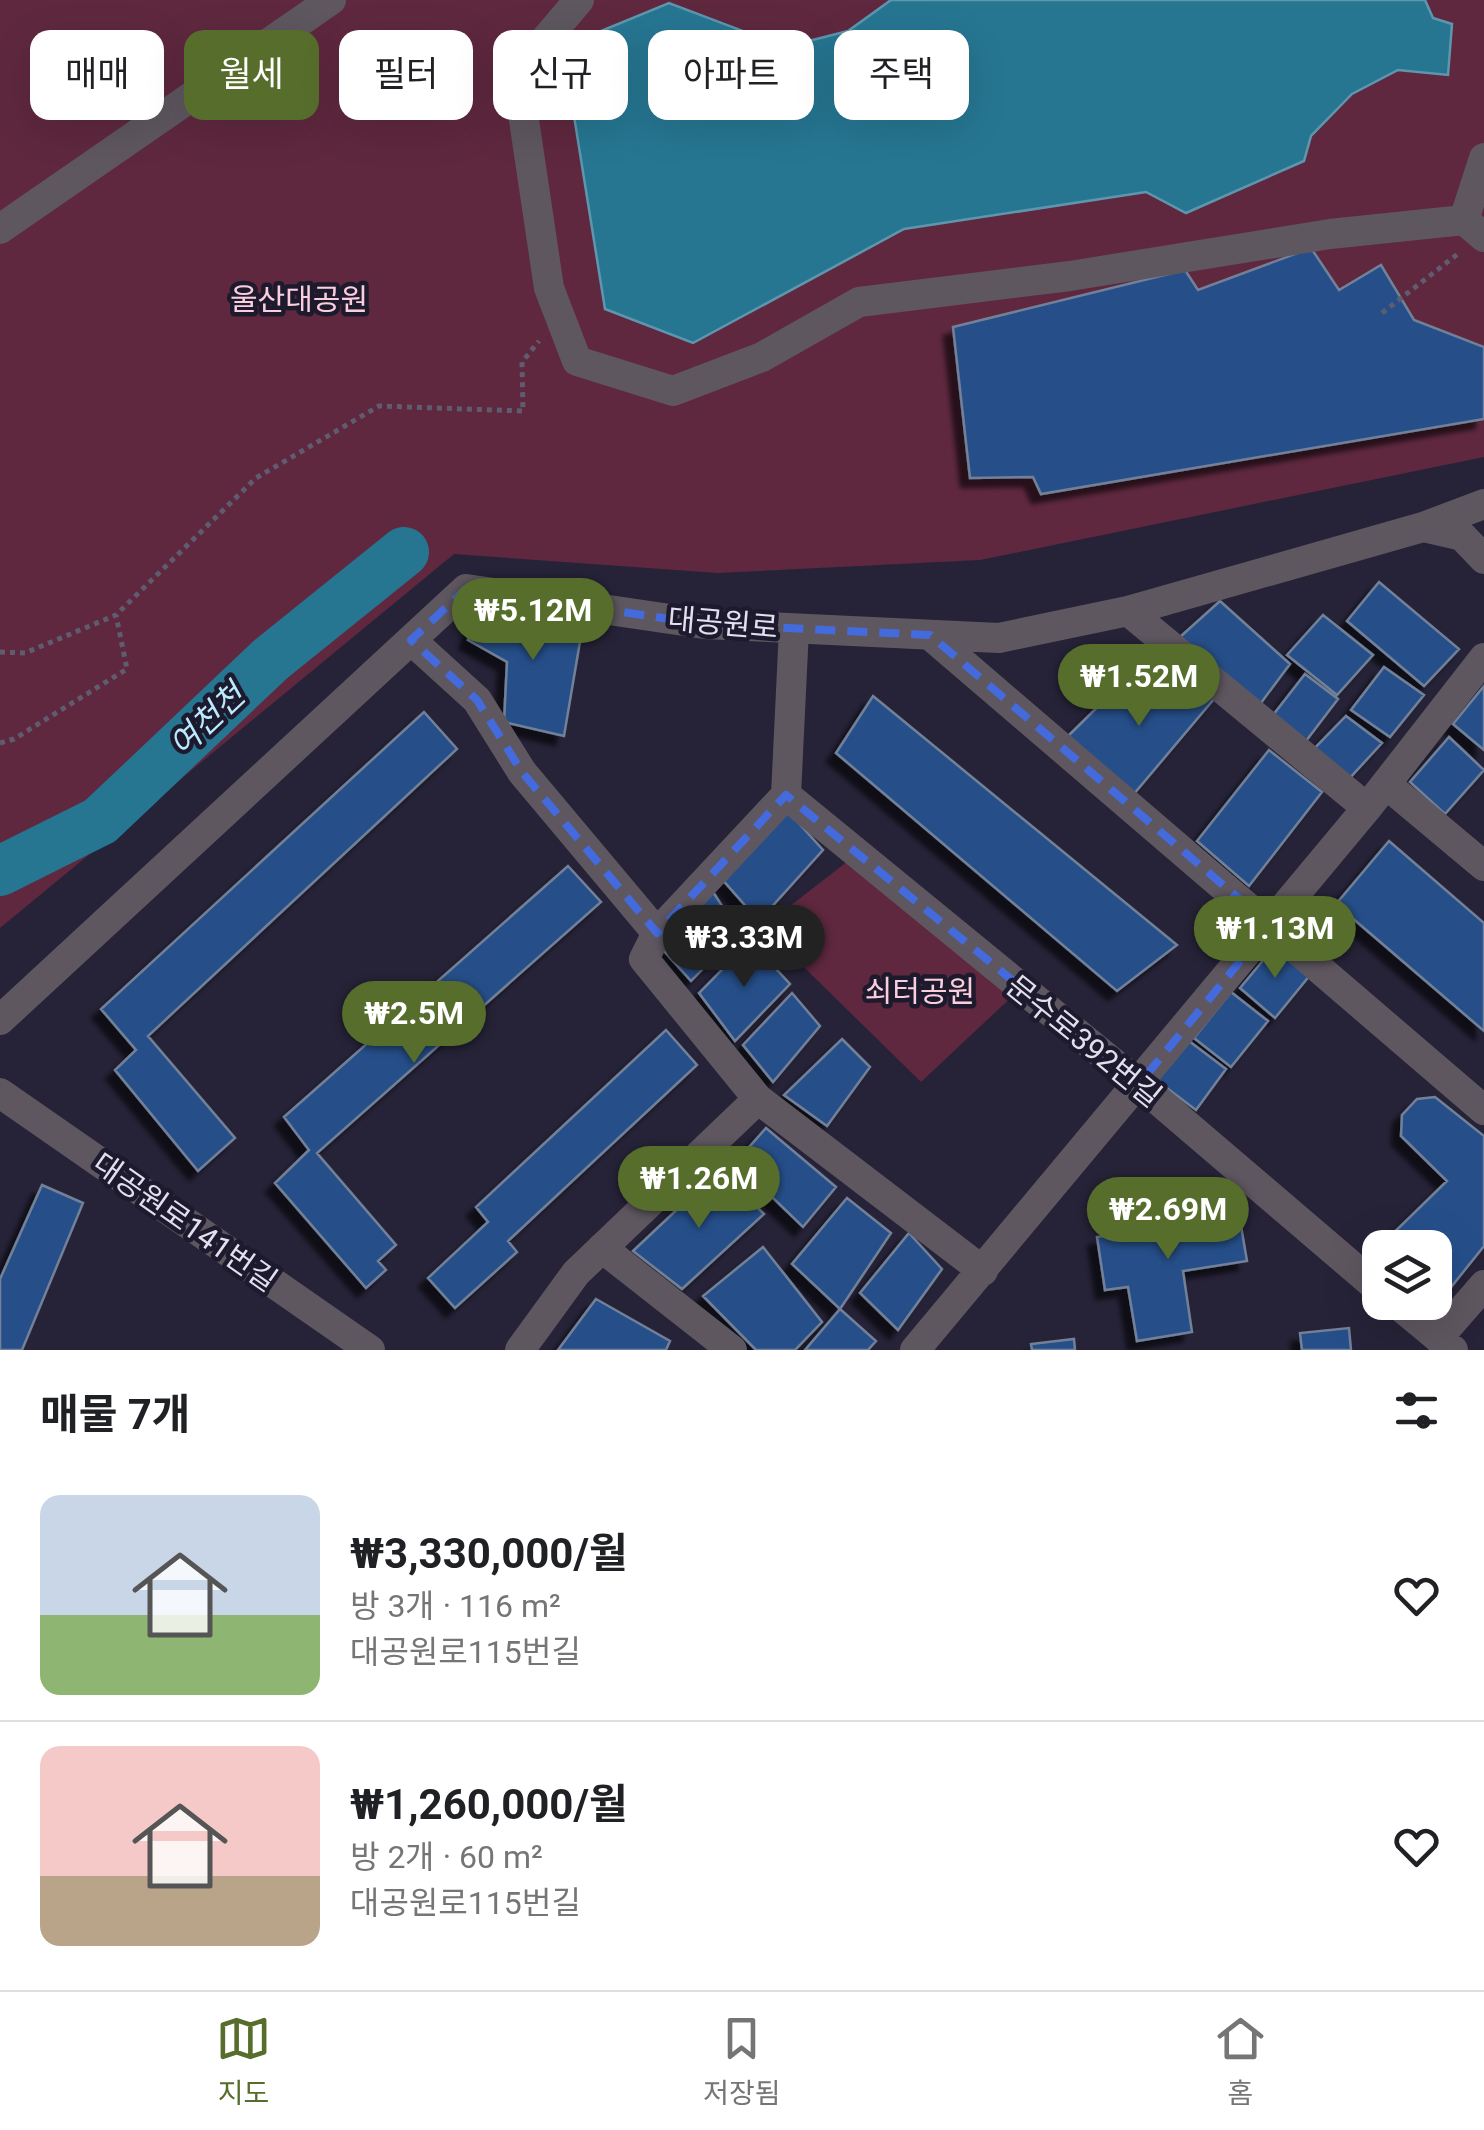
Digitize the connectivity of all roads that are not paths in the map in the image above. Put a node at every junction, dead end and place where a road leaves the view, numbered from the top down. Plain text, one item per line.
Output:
1 (331, 0) edge
2 (579, 0) edge
3 (1484, 158) edge
4 (0, 229) edge
5 (1477, 231) edge
6 (1484, 504) edge
7 (1423, 527) junction
8 (1484, 559) edge
9 (1128, 610) junction
10 (794, 628) junction
11 (930, 635) junction
12 (411, 640) junction
13 (1484, 658) edge
14 (1386, 784) junction
15 (786, 795) junction
16 (1368, 808) junction
17 (1484, 866) edge
18 (1270, 925) junction
19 (658, 933) junction
20 (0, 1020) edge
21 (1139, 1084) junction
22 (0, 1094) edge
23 (758, 1098) junction
24 (1484, 1110) edge
25 (602, 1248) junction
26 (983, 1272) junction
27 (1362, 1275) edge
28 (1484, 1285) edge
29 (1417, 1320) edge
30 (1446, 1344) edge
31 (370, 1350) edge
32 (520, 1350) edge
33 (732, 1350) edge
34 (915, 1350) edge

1 - 4 street
2 - 5 street
3 - 5 street
6 - 7 street, 대공원로
7 - 8 street
7 - 9 street, 대공원로
9 - 11 street, 대공원로
9 - 16 street
10 - 11 street, 대공원로
10 - 12 street, 대공원로
10 - 15 street
11 - 18 street
12 - 19 street
12 - 20 street, 대공원로
13 - 14 street
14 - 16 street
14 - 17 street
15 - 19 street
15 - 21 street, 문수로392번길
16 - 18 street
18 - 21 street
18 - 24 street
19 - 23 street
21 - 26 street
21 - 27 street, 문수로392번길
22 - 31 street, 대공원로141번길
23 - 25 street
23 - 26 street
25 - 32 street
25 - 33 street
26 - 34 street
28 - 30 street
29 - 30 street

